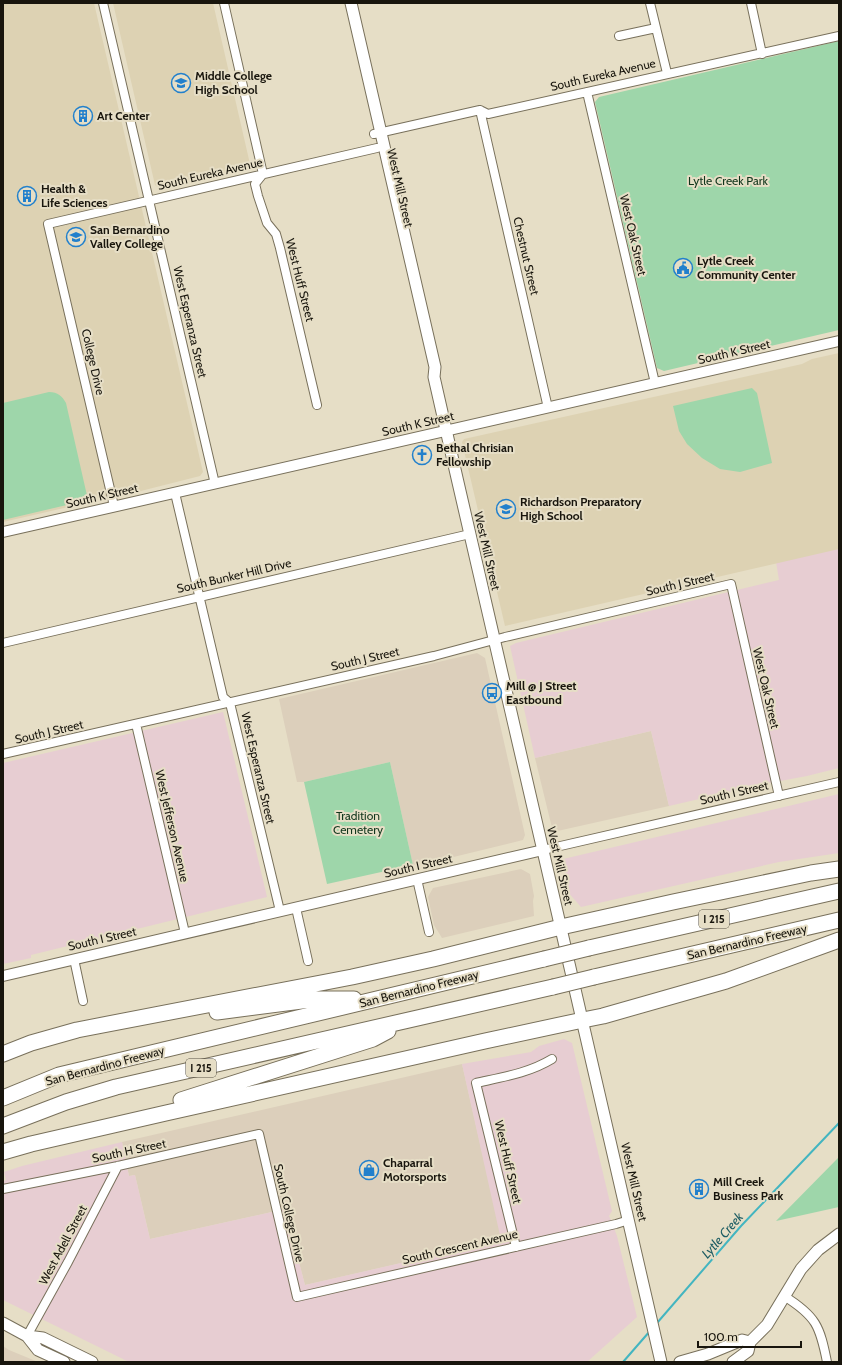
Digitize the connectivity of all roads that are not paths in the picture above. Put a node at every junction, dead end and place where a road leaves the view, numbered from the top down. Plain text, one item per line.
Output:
1 (103, 3) edge
2 (224, 3) edge
3 (343, 3) edge
4 (351, 3) edge
5 (650, 3) edge
6 (751, 3) edge
7 (656, 28) junction
8 (619, 36) dead end
9 (839, 36) edge
10 (762, 54) junction
11 (667, 73) junction
12 (587, 92) junction
13 (480, 110) junction
14 (378, 133) junction
15 (377, 148) junction
16 (263, 174) junction
17 (149, 200) junction
18 (48, 224) joint
19 (839, 341) edge
20 (434, 377) junction
21 (655, 383) junction
22 (317, 405) dead end
23 (548, 408) junction
24 (447, 430) junction
25 (215, 484) junction
26 (175, 493) junction
27 (114, 506) junction
28 (3, 532) edge
29 (470, 534) junction
30 (731, 584) joint
31 (199, 596) junction
32 (495, 640) junction
33 (3, 642) edge
34 (230, 703) junction
35 (136, 724) junction
36 (3, 754) edge
37 (839, 782) edge
38 (779, 796) junction
39 (543, 850) junction
40 (839, 869) edge
41 (417, 879) junction
42 (839, 891) edge
43 (296, 908) junction
44 (280, 911) junction
45 (839, 920) edge
46 (561, 927) junction
47 (429, 932) dead end
48 (185, 933) junction
49 (839, 940) edge
50 (74, 959) junction
51 (308, 961) dead end
52 (3, 976) edge
53 (381, 999) junction
54 (83, 1001) dead end
55 (583, 1020) junction
56 (402, 1022) junction
57 (3, 1054) edge
58 (3, 1059) edge
59 (552, 1059) dead end
60 (3, 1098) edge
61 (3, 1126) edge
62 (259, 1134) joint
63 (31, 1144) junction
64 (3, 1152) edge
65 (118, 1166) junction
66 (3, 1189) edge
67 (629, 1220) junction
68 (839, 1234) edge
69 (516, 1247) junction
70 (784, 1296) junction
71 (297, 1297) joint
72 (3, 1324) edge
73 (27, 1336) junction
74 (750, 1342) junction
75 (64, 1362) edge
76 (92, 1362) edge
77 (662, 1362) edge
78 (680, 1362) edge
79 (733, 1362) edge
80 (828, 1362) edge

1 - 17 street, West Esperanza Street
2 - 16 street
3 - 14 main road, West Mill Street
4 - 14 main road, West Mill Street
5 - 7 street
6 - 10 street
7 - 8 street
7 - 11 street
9 - 10 street, South Eureka Avenue
10 - 11 street, South Eureka Avenue
11 - 12 street, South Eureka Avenue
12 - 13 street, South Eureka Avenue
12 - 21 street, West Oak Street
13 - 14 street, South Eureka Avenue
13 - 23 street, Chestnut Street
14 - 15 main road, West Mill Street
14 - 20 main road, West Mill Street
15 - 16 street, South Eureka Avenue
15 - 20 main road, West Mill Street
16 - 17 street, South Eureka Avenue
16 - 22 street, West Huff Street
17 - 18 street, South Eureka Avenue
17 - 25 street, West Esperanza Street
18 - 27 street, College Drive
19 - 21 street, South K Street
20 - 24 main road, West Mill Street
21 - 23 street, South K Street
23 - 24 street, South K Street
24 - 25 street, South K Street
24 - 29 main road, West Mill Street
25 - 26 street, South K Street
26 - 27 street, South K Street
26 - 31 street, West Esperanza Street
27 - 28 street, South K Street
29 - 31 street, South Bunker Hill Drive
29 - 32 main road, West Mill Street
30 - 32 street, South J Street
30 - 38 street, West Oak Street
31 - 33 street, South Bunker Hill Drive
31 - 34 street, West Esperanza Street
32 - 34 street, South J Street
32 - 39 main road, West Mill Street
34 - 35 street, South J Street
34 - 44 street, West Esperanza Street
35 - 36 street, South J Street
35 - 48 street, West Jefferson Avenue
37 - 38 street, South I Street
38 - 39 street, South I Street
39 - 41 street, South I Street
39 - 46 main road, West Mill Street
40 - 46 highway
41 - 43 street, South I Street
41 - 47 street
42 - 53 highway, San Bernardino Freeway / I 215, bridge
43 - 44 street, South I Street
43 - 51 street
44 - 48 street, South I Street
45 - 56 highway, San Bernardino Freeway / I 215, bridge
46 - 55 main road, West Mill Street
46 - 57 highway
48 - 50 street, South I Street
49 - 55 highway
50 - 52 street, South I Street
50 - 54 street
53 - 58 highway
53 - 60 highway, San Bernardino Freeway / I 215
55 - 63 highway
55 - 67 main road, West Mill Street
56 - 61 highway, San Bernardino Freeway / I 215
56 - 63 highway
59 - 69 street, West Huff Street
62 - 65 street, South H Street
62 - 71 street, South College Drive
63 - 64 highway
65 - 66 street, South H Street
65 - 73 street, West Adell Street
67 - 69 street, South Crescent Avenue
67 - 77 main road, West Mill Street
68 - 70 main road
69 - 71 street, South Crescent Avenue
70 - 74 main road
70 - 80 street
72 - 73 main road
73 - 75 main road
73 - 76 main road
74 - 78 main road
74 - 79 main road

